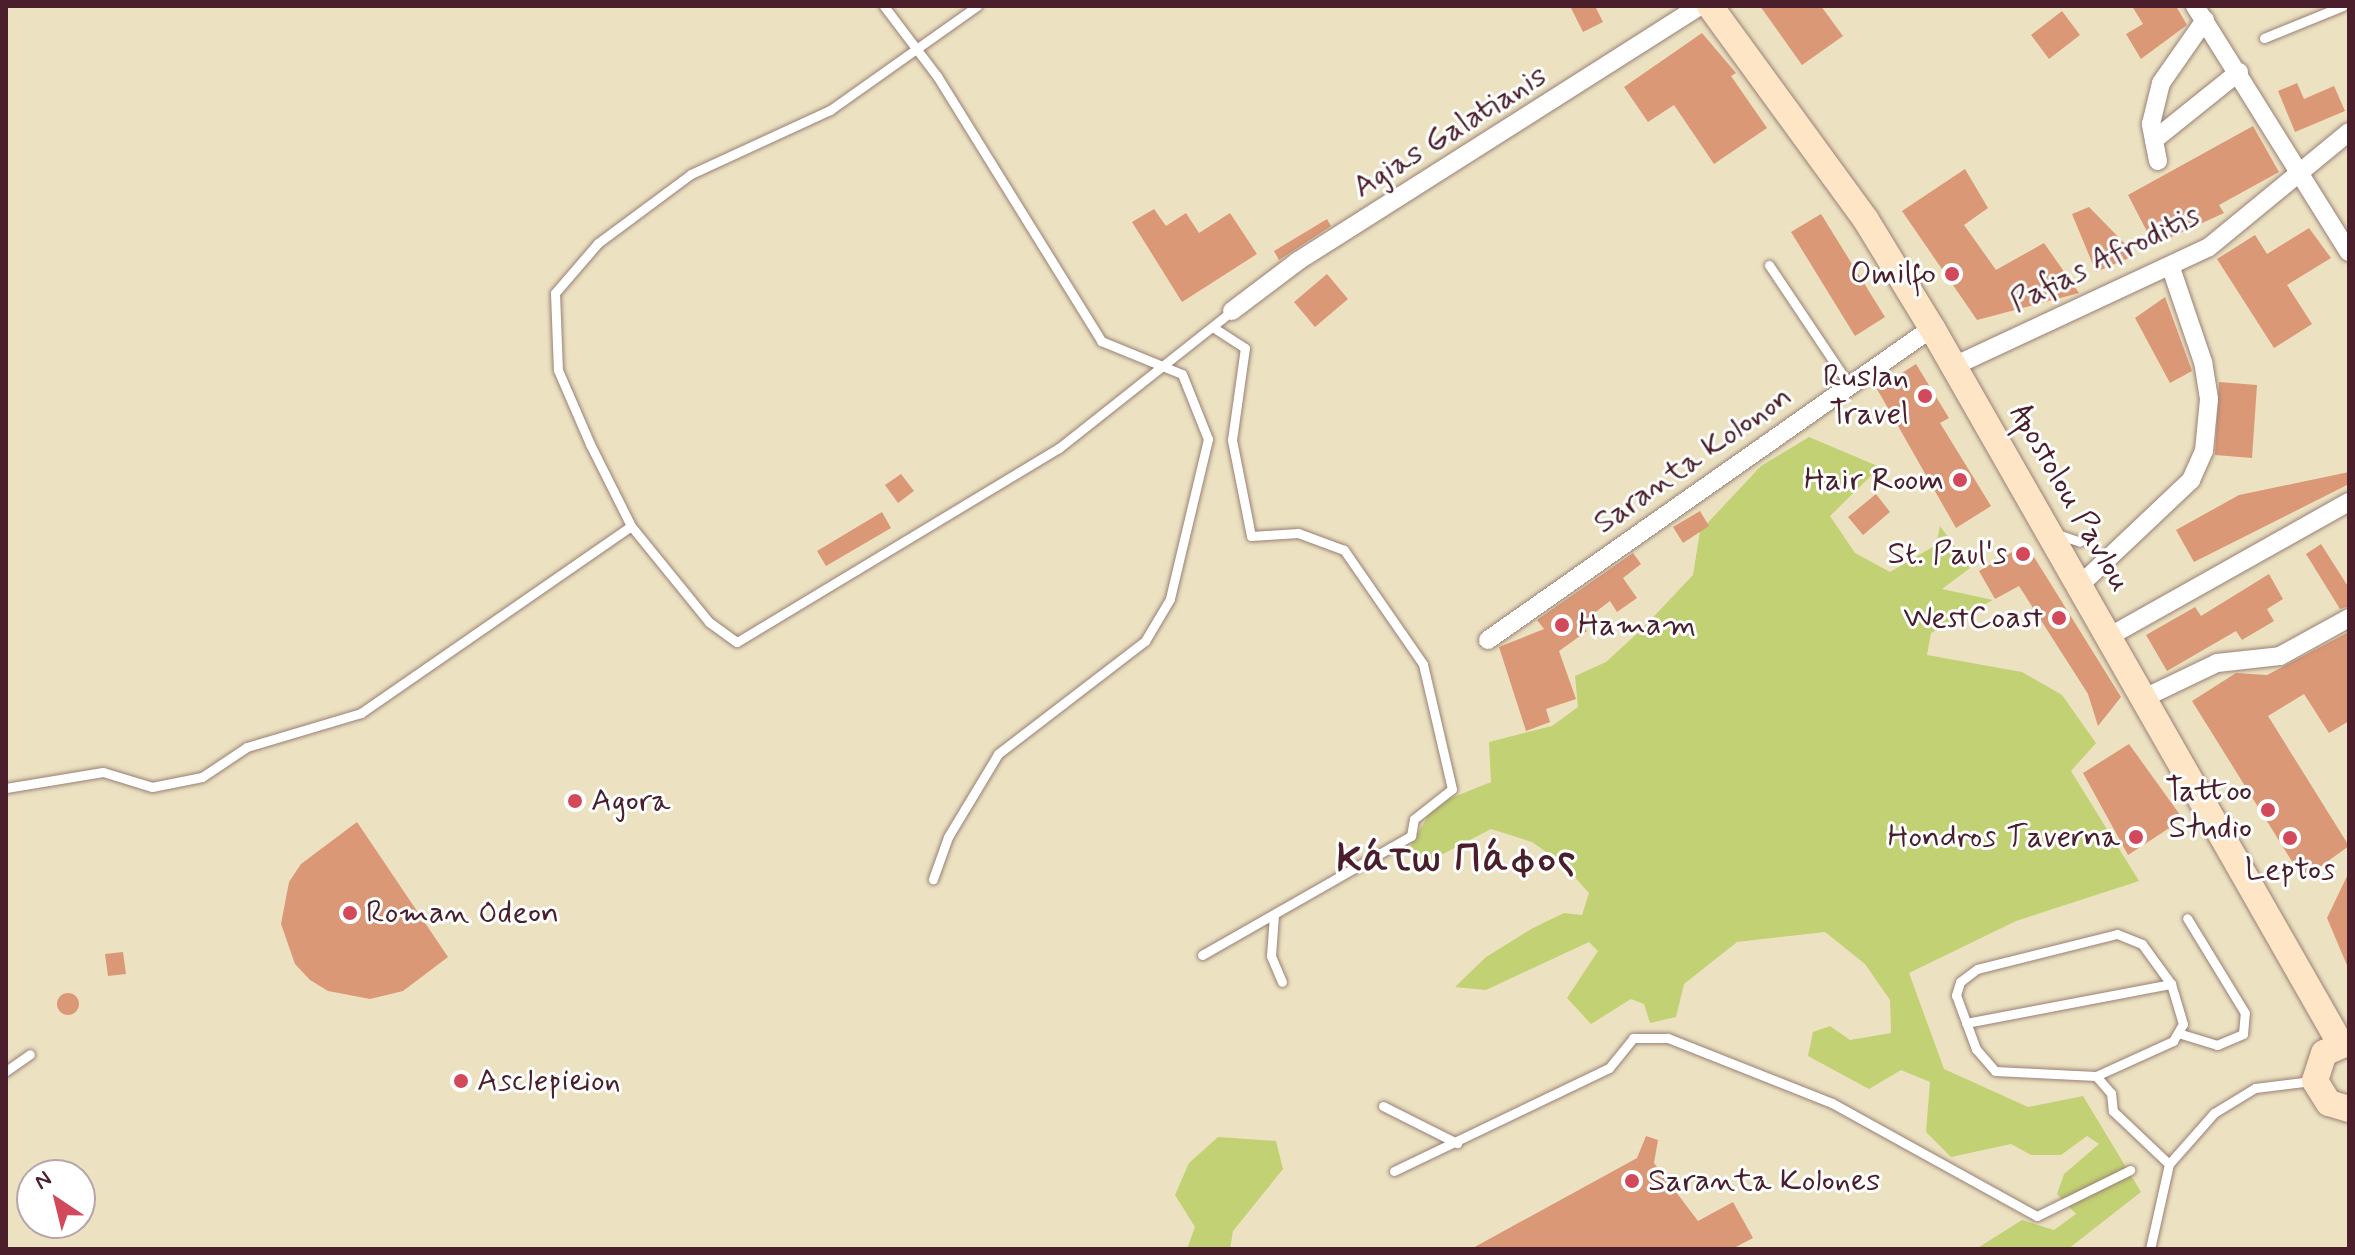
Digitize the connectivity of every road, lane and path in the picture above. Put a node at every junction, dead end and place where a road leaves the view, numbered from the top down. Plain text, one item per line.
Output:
1 (884, 6) edge
2 (977, 6) edge
3 (1700, 6) edge
4 (1710, 6) edge
5 (2343, 6) edge
6 (2200, 13) edge
7 (2264, 38) dead end
8 (918, 54) junction
9 (2239, 72) junction
10 (2349, 132) edge
11 (2154, 140) junction
12 (2158, 161) dead end
13 (2301, 168) junction
14 (2349, 252) edge
15 (1769, 265) dead end
16 (2171, 268) junction
17 (1232, 311) joint
18 (1932, 328) junction
19 (1216, 329) junction
20 (1166, 366) junction
21 (1954, 366) junction
22 (1850, 386) junction
23 (2349, 502) edge
24 (631, 526) junction
25 (2050, 532) junction
26 (2080, 542) dead end
27 (2080, 585) junction
28 (2349, 618) edge
29 (2110, 636) junction
30 (1488, 640) dead end
31 (2144, 698) junction
32 (6, 788) edge
33 (933, 879) dead end
34 (1274, 915) junction
35 (2187, 918) dead end
36 (1202, 955) dead end
37 (1282, 982) dead end
38 (2171, 984) junction
39 (1966, 1023) junction
40 (2178, 1033) junction
41 (2345, 1043) edge
42 (30, 1054) dead end
43 (6, 1071) edge
44 (2096, 1076) junction
45 (2315, 1081) junction
46 (1383, 1106) dead end
47 (2349, 1109) edge
48 (1457, 1143) junction
49 (2169, 1164) junction
50 (2130, 1170) dead end
51 (1394, 1171) dead end
52 (2150, 1249) edge

1 - 8 lane
2 - 8 lane
3 - 17 street, Agias Galatianis
4 - 18 main road, Apostolou Pavlou
5 - 7 lane
6 - 9 street
6 - 11 street
8 - 20 lane
8 - 24 lane
9 - 11 street
9 - 13 street
10 - 13 street, Pafias Afroditis
11 - 12 street
13 - 14 street
13 - 16 street, Pafias Afroditis
15 - 22 lane
16 - 21 street, Pafias Afroditis
16 - 27 street
17 - 19 lane
18 - 21 main road, Apostolou Pavlou
18 - 22 street, Saranta Kolonon
19 - 20 lane
19 - 34 lane
20 - 24 lane
20 - 33 lane
21 - 25 main road, Apostolou Pavlou
22 - 30 street, Saranta Kolonon
23 - 29 street
24 - 32 lane
25 - 26 lane
25 - 27 main road, Apostolou Pavlou
27 - 29 main road, Apostolou Pavlou
28 - 31 street
29 - 31 main road, Apostolou Pavlou
31 - 41 main road, Apostolou Pavlou
34 - 36 lane
34 - 37 lane
35 - 40 lane
38 - 39 lane
38 - 39 lane
38 - 40 lane
39 - 44 lane
40 - 44 lane
41 - 45 main road
42 - 43 lane
44 - 49 lane
45 - 47 main road
45 - 49 lane
46 - 48 lane
48 - 50 lane
48 - 51 lane
49 - 52 lane

